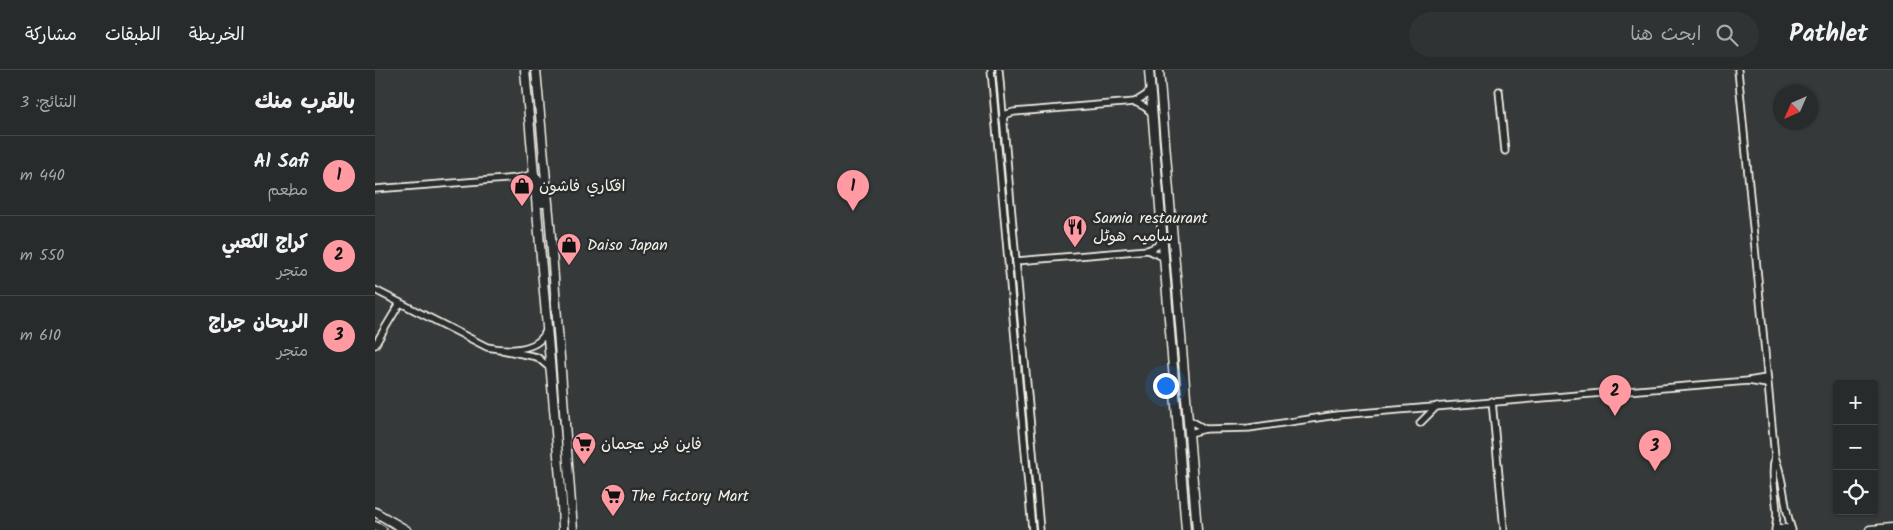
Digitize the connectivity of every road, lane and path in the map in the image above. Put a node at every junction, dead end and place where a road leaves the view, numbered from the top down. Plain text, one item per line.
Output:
1 (525, 70) edge
2 (536, 70) edge
3 (991, 70) edge
4 (999, 70) edge
5 (1149, 70) edge
6 (1159, 70) edge
7 (1738, 70) edge
8 (1151, 88) junction
9 (1499, 92) dead end
10 (1135, 102) junction
11 (1002, 103) junction
12 (1014, 112) junction
13 (1153, 114) junction
14 (1002, 118) junction
15 (1505, 151) dead end
16 (534, 175) junction
17 (518, 178) junction
18 (375, 189) edge
19 (535, 191) junction
20 (550, 225) junction
21 (1163, 239) junction
22 (1148, 250) junction
23 (1165, 258) junction
24 (1016, 261) junction
25 (375, 290) edge
26 (400, 304) junction
27 (547, 329) junction
28 (375, 345) edge
29 (500, 349) junction
30 (550, 368) junction
31 (1766, 381) junction
32 (1176, 389) junction
33 (1492, 401) junction
34 (1437, 406) junction
35 (1189, 420) junction
36 (1420, 423) dead end
37 (1205, 429) junction
38 (1190, 433) junction
39 (1775, 457) junction
40 (375, 512) edge
41 (375, 526) edge
42 (1893, 528) edge
43 (382, 530) edge
44 (406, 530) edge
45 (563, 530) edge
46 (573, 530) edge
47 (1032, 530) edge
48 (1040, 530) edge
49 (1186, 530) edge
50 (1197, 530) edge
51 (1504, 530) edge
52 (1776, 530) edge
53 (1791, 530) edge
54 (1870, 530) edge

1 - 16 main road
2 - 20 main road
3 - 47 street
4 - 11 street
5 - 8 main road
6 - 35 main road
7 - 31 street
8 - 10 street
8 - 13 main road
9 - 15 street
10 - 12 street
10 - 13 street
11 - 12 street
11 - 14 street
12 - 14 street
13 - 21 main road
14 - 24 street
16 - 17 street
16 - 19 main road
16 - 20 main road
17 - 18 street
17 - 19 street
19 - 27 main road
20 - 46 main road
21 - 22 street
21 - 23 main road
22 - 23 street
22 - 24 street
23 - 32 main road
24 - 48 street
25 - 26 street
26 - 28 street
26 - 29 street
27 - 29 street
27 - 30 main road
29 - 30 street
30 - 45 main road
31 - 33 street
31 - 39 street
32 - 38 main road
32 - 49 main road
33 - 34 street
33 - 51 street
34 - 36 street
34 - 37 street
35 - 37 street
35 - 38 main road
37 - 38 street
38 - 50 main road
39 - 52 street
39 - 53 street
40 - 44 main road
41 - 43 main road
42 - 54 main road
52 - 53 main road

